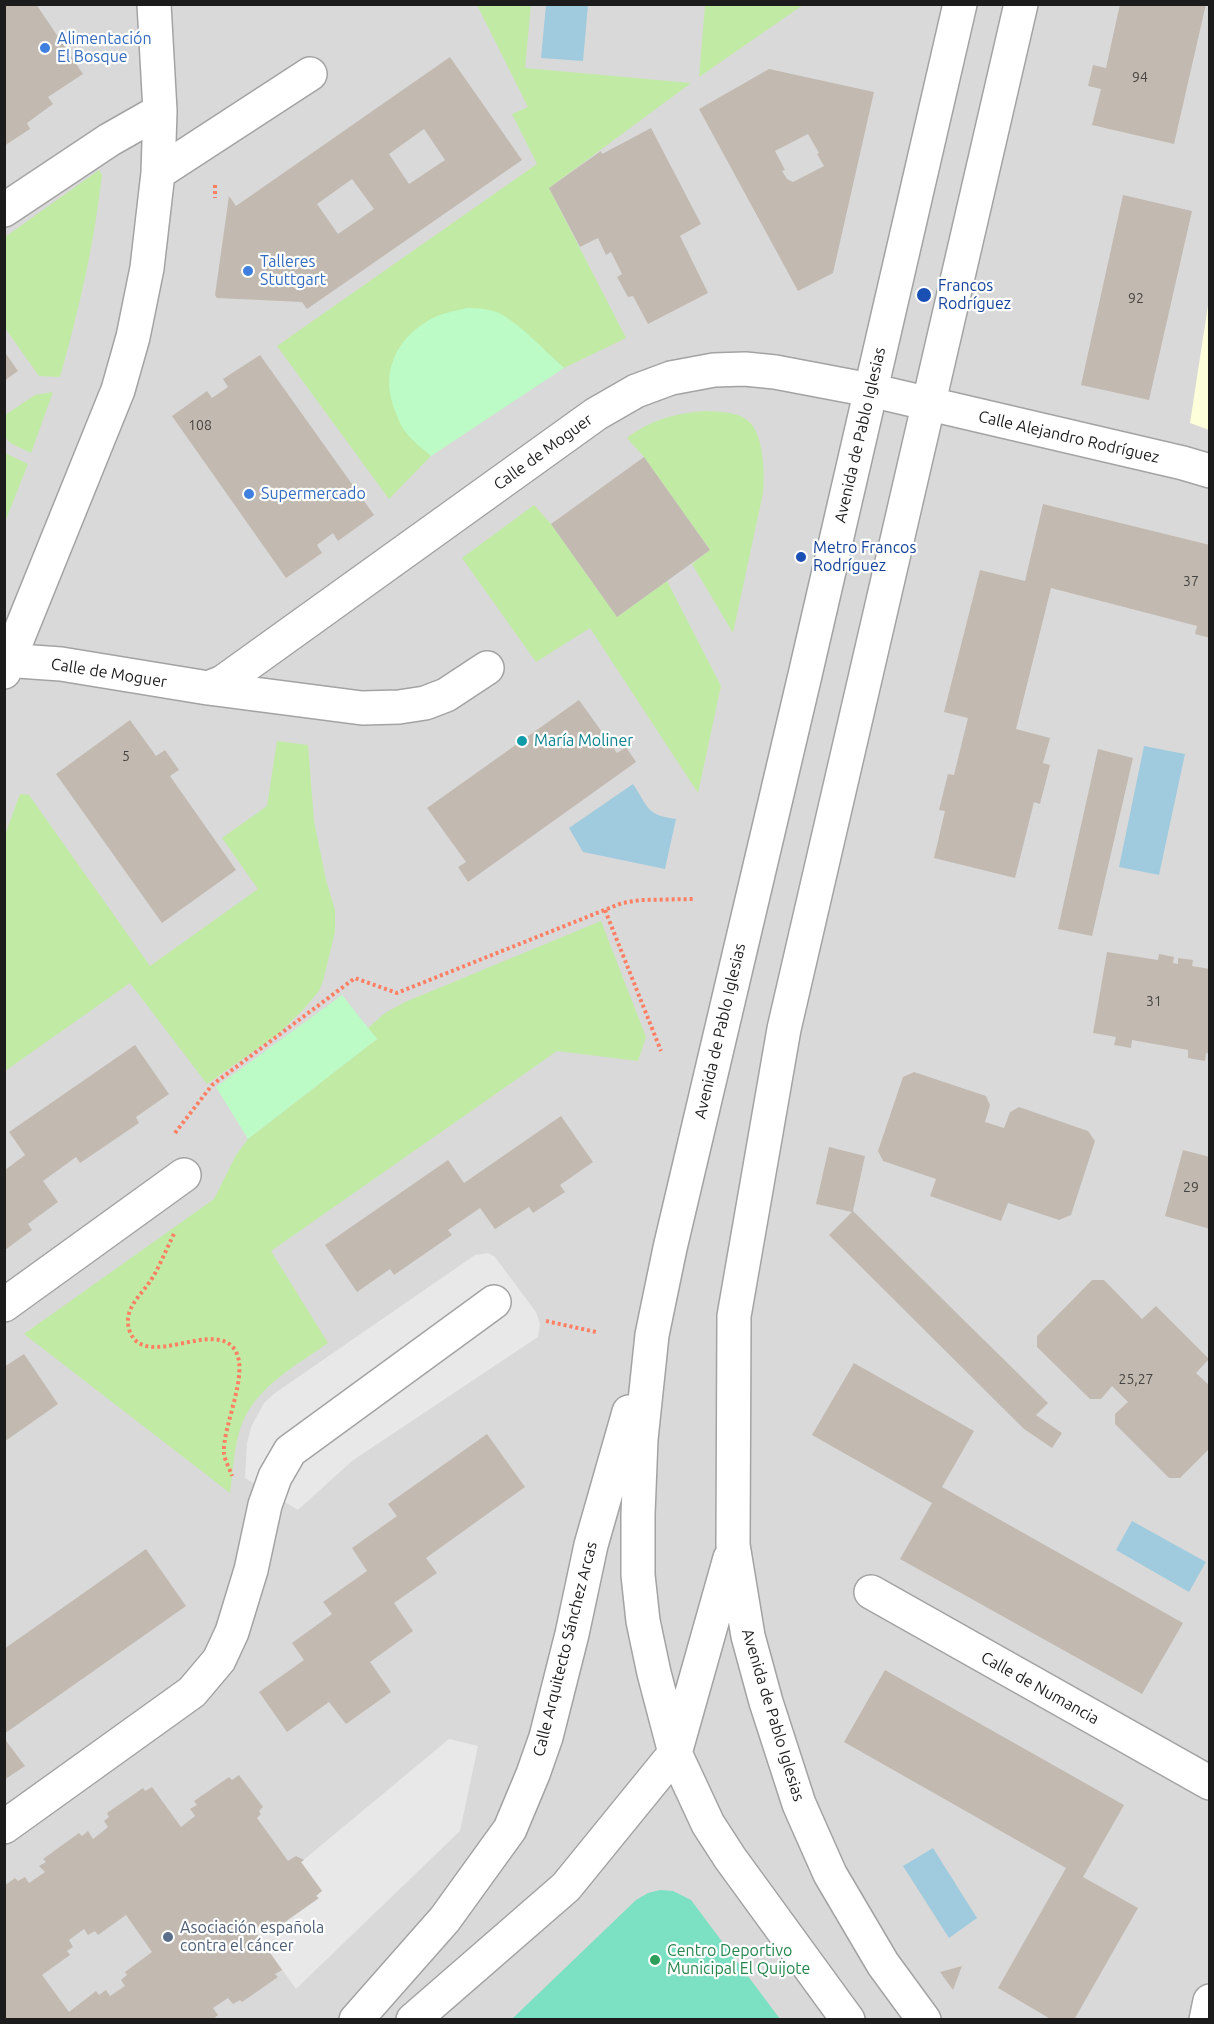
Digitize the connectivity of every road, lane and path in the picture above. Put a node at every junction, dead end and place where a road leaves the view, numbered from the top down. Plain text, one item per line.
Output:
1 (154, 4) edge
2 (960, 4) edge
3 (1022, 4) edge
4 (310, 74) dead end
5 (160, 111) junction
6 (158, 173) junction
7 (4, 210) edge
8 (870, 390) junction
9 (928, 404) junction
10 (1209, 471) edge
11 (6, 664) edge
12 (487, 668) dead end
13 (208, 688) junction
14 (694, 899) dead end
15 (604, 910) junction
16 (661, 1051) dead end
17 (176, 1133) dead end
18 (183, 1174) dead end
19 (178, 1227) dead end
20 (494, 1302) dead end
21 (4, 1305) edge
22 (546, 1321) dead end
23 (596, 1332) dead end
24 (652, 1335) junction
25 (233, 1477) dead end
26 (733, 1545) junction
27 (871, 1592) dead end
28 (675, 1753) junction
29 (1209, 1783) edge
30 (4, 1827) edge
31 (1209, 2001) edge
32 (356, 2019) edge
33 (413, 2019) edge
34 (848, 2019) edge
35 (924, 2019) edge
36 (1206, 2019) edge

1 - 5 street
2 - 8 street, Avenida de Pablo Iglesias
3 - 9 street, Avenida de Pablo Iglesias
4 - 6 street
5 - 6 street
5 - 7 street
6 - 11 street
8 - 9 street, Calle de Moguer
8 - 13 street, Calle de Moguer
8 - 24 street, Avenida de Pablo Iglesias
9 - 10 street, Calle Alejandro Rodríguez
9 - 26 street, Avenida de Pablo Iglesias
11 - 13 street, Calle de Moguer
12 - 13 street, Calle de Moguer
14 - 15 path
15 - 16 path
15 - 17 path
18 - 21 street
19 - 25 path
20 - 30 street
22 - 23 path
24 - 28 street, Avenida de Pablo Iglesias
24 - 32 street, Calle Arquitecto Sánchez Arcas
26 - 28 street
26 - 35 street, Avenida de Pablo Iglesias
27 - 29 street, Calle de Numancia
28 - 33 street
28 - 34 street, Avenida de Pablo Iglesias
31 - 36 street

